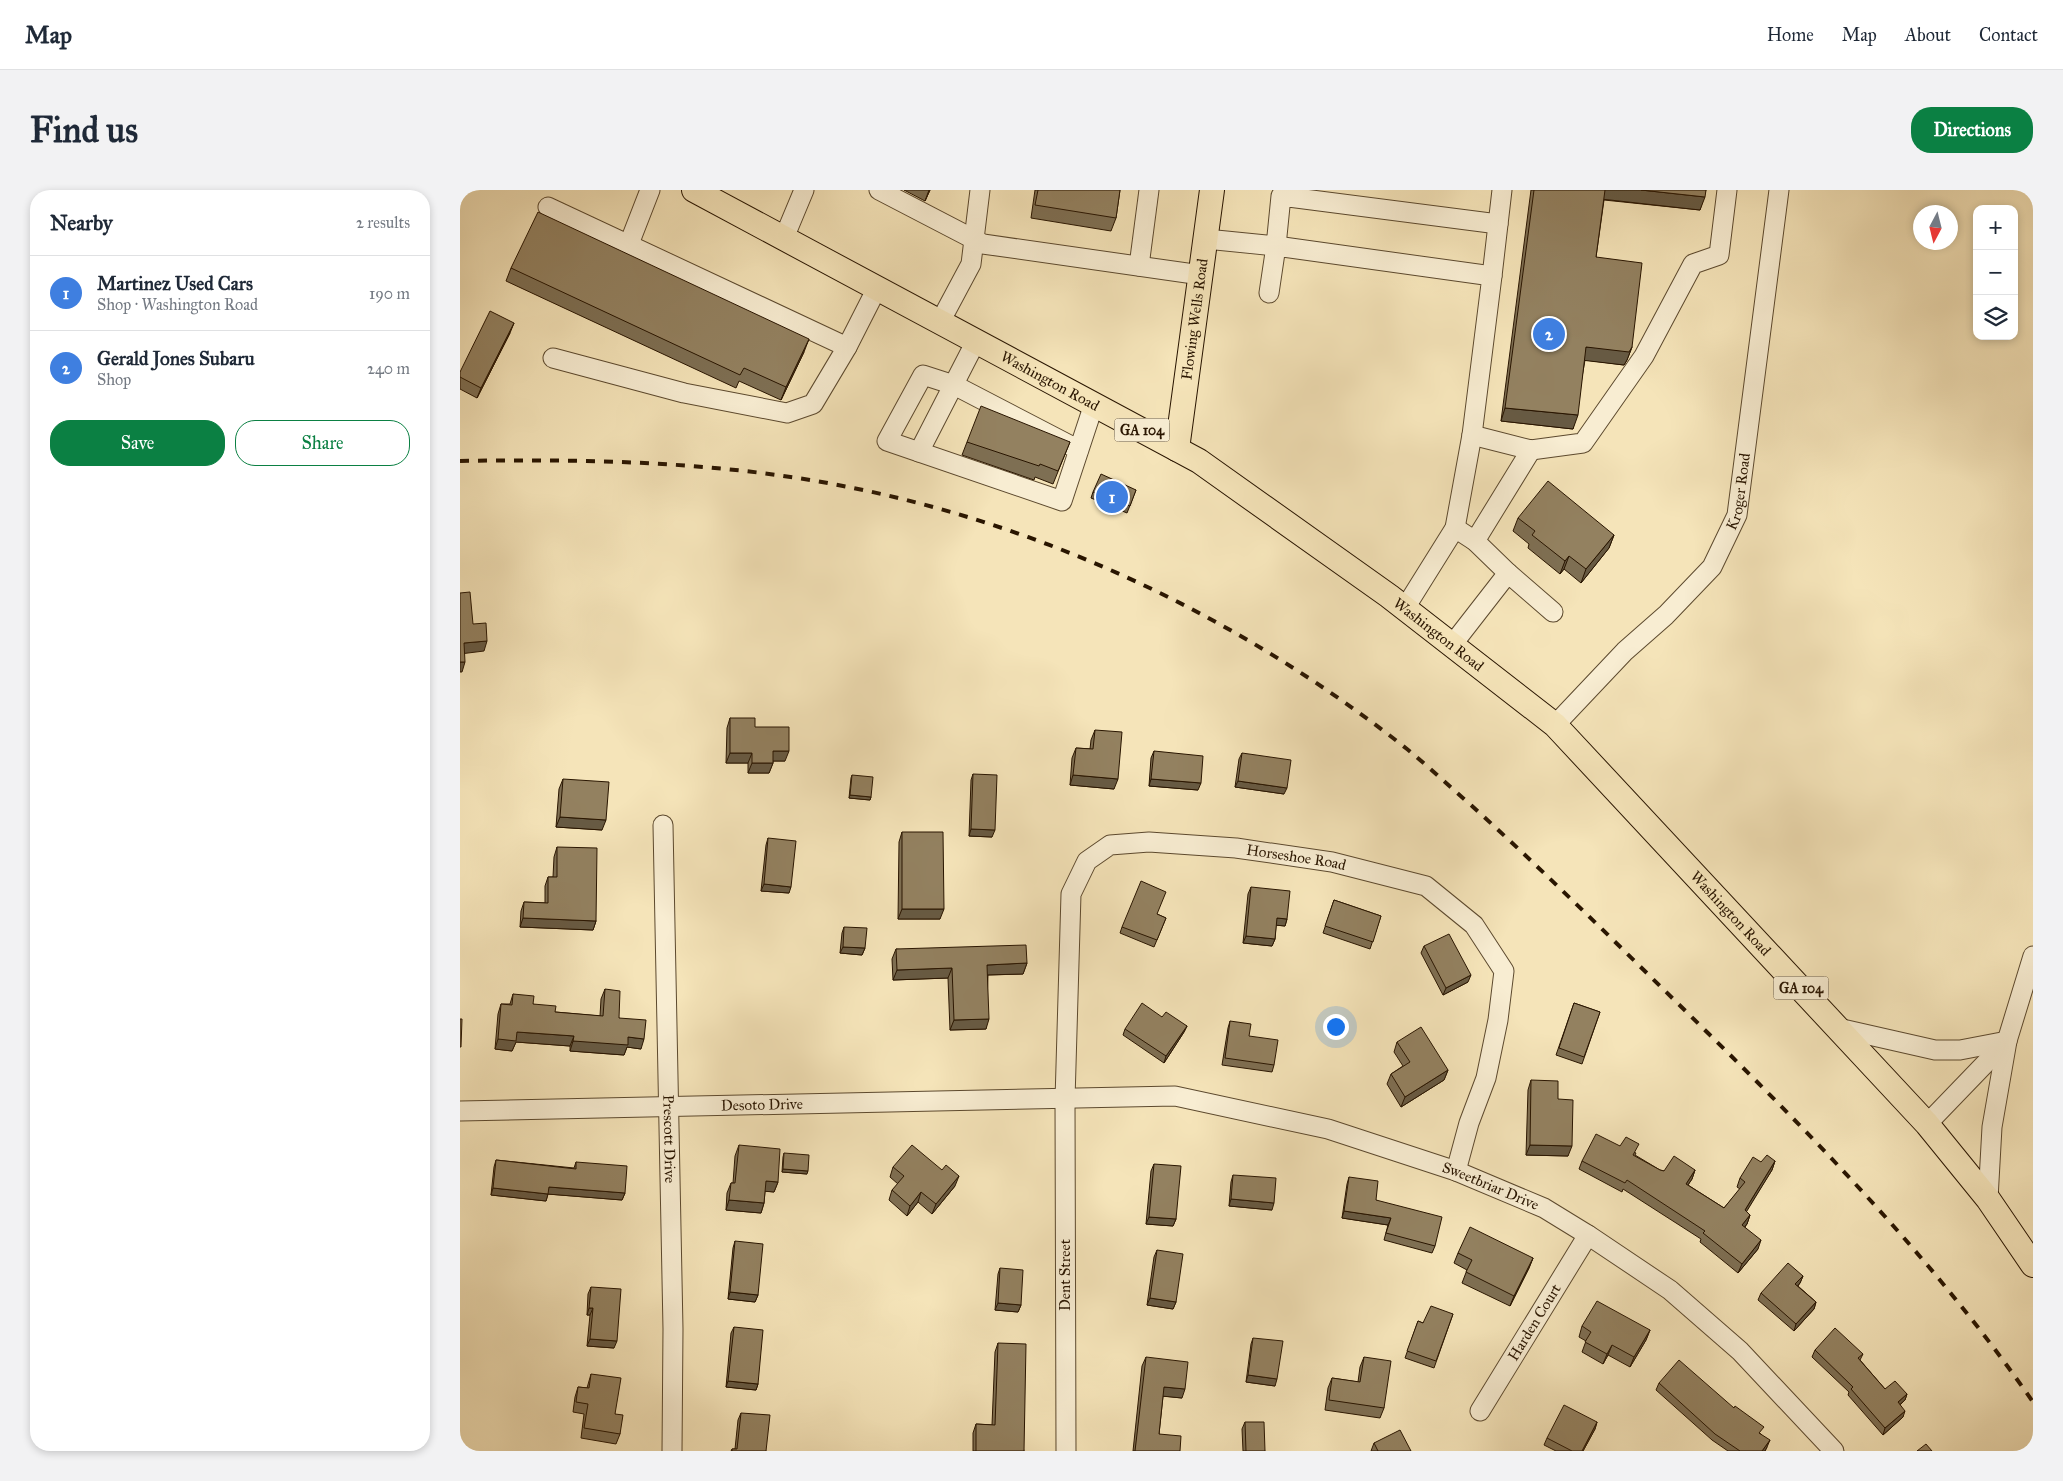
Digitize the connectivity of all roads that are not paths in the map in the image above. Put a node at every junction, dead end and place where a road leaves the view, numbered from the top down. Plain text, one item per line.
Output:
1 (650, 190) edge
2 (694, 190) edge
3 (804, 190) edge
4 (879, 190) edge
5 (980, 190) edge
6 (1149, 190) edge
7 (1212, 190) edge
8 (1502, 190) edge
9 (1727, 190) edge
10 (1778, 190) edge
11 (1282, 193) edge
12 (548, 207) dead end
13 (1498, 224) junction
14 (973, 237) junction
15 (784, 238) junction
16 (1206, 239) junction
17 (629, 244) junction
18 (1276, 246) junction
19 (1139, 266) junction
20 (1201, 275) junction
21 (1492, 276) junction
22 (877, 288) junction
23 (1270, 293) dead end
24 (940, 322) junction
25 (976, 341) junction
26 (847, 347) junction
27 (553, 358) dead end
28 (954, 385) junction
29 (1094, 404) junction
30 (1472, 435) junction
31 (1177, 449) junction
32 (1079, 450) junction
33 (1531, 450) junction
34 (919, 452) junction
35 (1455, 528) junction
36 (1475, 541) junction
37 (1508, 573) junction
38 (1405, 608) junction
39 (1553, 612) dead end
40 (1452, 645) junction
41 (1555, 725) junction
42 (663, 825) dead end
43 (2033, 956) edge
44 (1838, 1028) junction
45 (2007, 1041) junction
46 (1065, 1100) junction
47 (669, 1108) junction
48 (460, 1111) edge
49 (1927, 1124) junction
50 (1456, 1171) junction
51 (1988, 1198) junction
52 (1588, 1235) junction
53 (2033, 1264) edge
54 (1480, 1411) dead end
55 (672, 1451) edge
56 (1066, 1451) edge
57 (1834, 1451) edge

1 - 17 street
2 - 15 main road, Washington Road / GA 104
3 - 15 street
4 - 14 street
5 - 14 street
6 - 19 street
7 - 16 main road, Flowing Wells Road
8 - 13 street
9 - 33 street
10 - 41 street, Kroger Road
11 - 13 street
11 - 18 street
12 - 17 street
13 - 21 street
14 - 19 street
14 - 24 street
15 - 22 main road, Washington Road / GA 104
16 - 18 street
16 - 20 main road, Flowing Wells Road
17 - 26 street
18 - 21 street
18 - 23 street
19 - 20 street
20 - 31 main road, Flowing Wells Road
21 - 30 street
22 - 24 main road, Washington Road / GA 104
22 - 26 street
24 - 25 main road, Washington Road / GA 104
25 - 28 street
25 - 29 main road, Washington Road / GA 104
26 - 27 street
28 - 32 street
28 - 34 street
28 - 34 street
29 - 31 main road, Washington Road / GA 104
29 - 32 street
30 - 33 street
30 - 35 street
31 - 38 main road, Washington Road / GA 104
32 - 34 street
33 - 36 street
35 - 36 street
35 - 38 street
36 - 37 street
37 - 39 street
37 - 40 street
38 - 40 main road, Washington Road / GA 104
40 - 41 main road, Washington Road / GA 104
41 - 44 main road, Washington Road / GA 104
42 - 47 street, Prescott Drive
43 - 45 street
44 - 45 street
44 - 49 main road, Washington Road / GA 104
45 - 49 street
45 - 51 street
46 - 47 street, Desoto Drive
46 - 50 street, Sweetbriar Drive
46 - 50 street, Horseshoe Road
46 - 56 street, Dent Street
47 - 48 street, Desoto Drive
47 - 55 street, Prescott Drive
49 - 51 main road, Washington Road / GA 104
50 - 52 street, Sweetbriar Drive
51 - 53 main road, Washington Road / GA 104
52 - 54 street, Harden Court
52 - 57 street, Sweetbriar Drive

